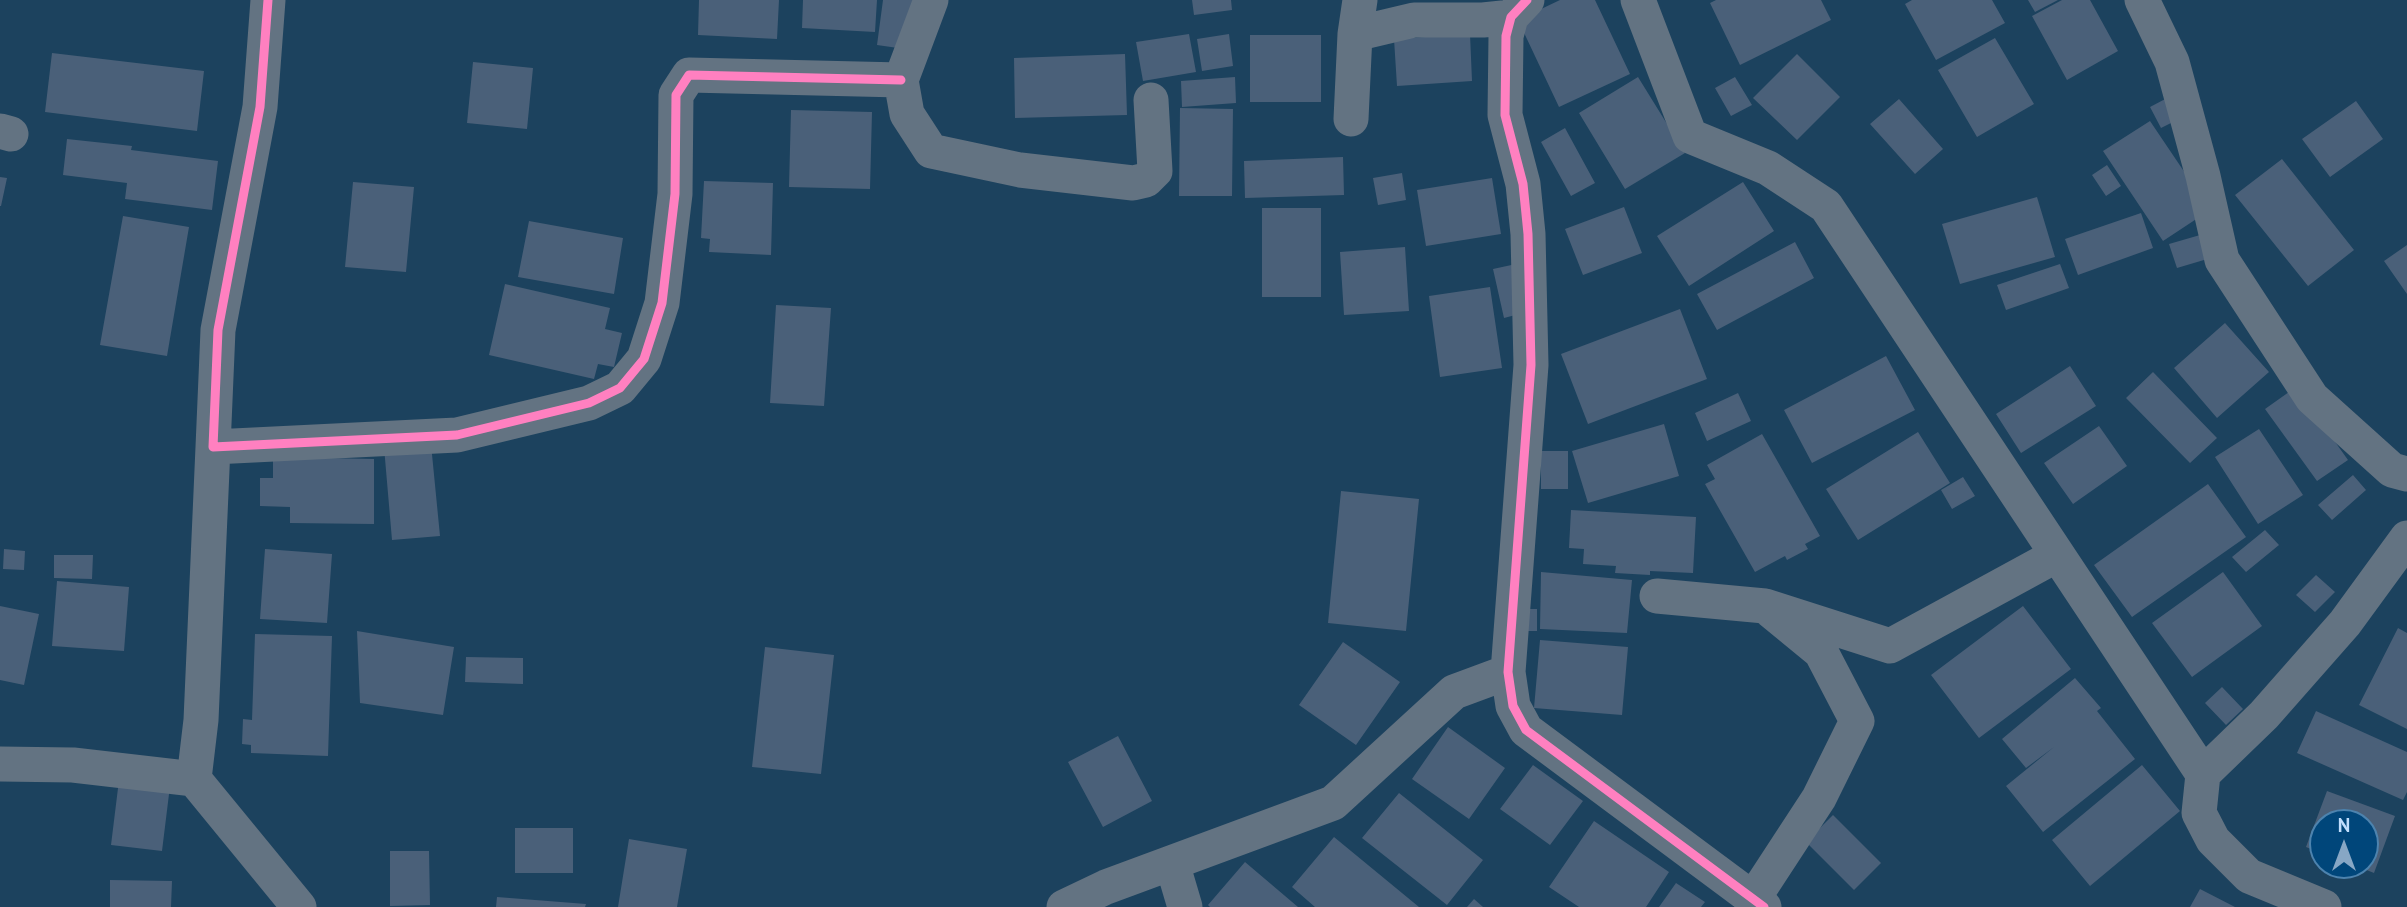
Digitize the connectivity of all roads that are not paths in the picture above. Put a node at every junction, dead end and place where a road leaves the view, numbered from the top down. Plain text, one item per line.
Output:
1 (268, 0) edge
2 (931, 0) edge
3 (1360, 0) edge
4 (1637, 0) edge
5 (2142, 0) edge
6 (1519, 8) edge
7 (1355, 34) junction
8 (901, 80) junction
9 (1151, 100) dead end
10 (1351, 119) dead end
11 (213, 447) junction
12 (2407, 474) edge
13 (2407, 538) edge
14 (2057, 555) junction
15 (1657, 596) dead end
16 (1765, 606) junction
17 (1508, 671) junction
18 (0, 764) edge
19 (2203, 774) junction
20 (194, 779) junction
21 (1172, 863) junction
22 (1759, 903) edge
23 (299, 907) edge
24 (1064, 907) edge
25 (1185, 907) edge
26 (2324, 907) edge

1 - 11 street
2 - 8 street
3 - 7 street
4 - 14 street
5 - 12 street
6 - 7 street
6 - 17 street
7 - 10 street
8 - 9 street
8 - 11 street
11 - 20 street
13 - 19 street
14 - 16 street
14 - 19 street
15 - 16 street
16 - 22 street
17 - 21 street
17 - 22 street
18 - 20 street
19 - 26 street
20 - 23 street
21 - 24 street
21 - 25 street

